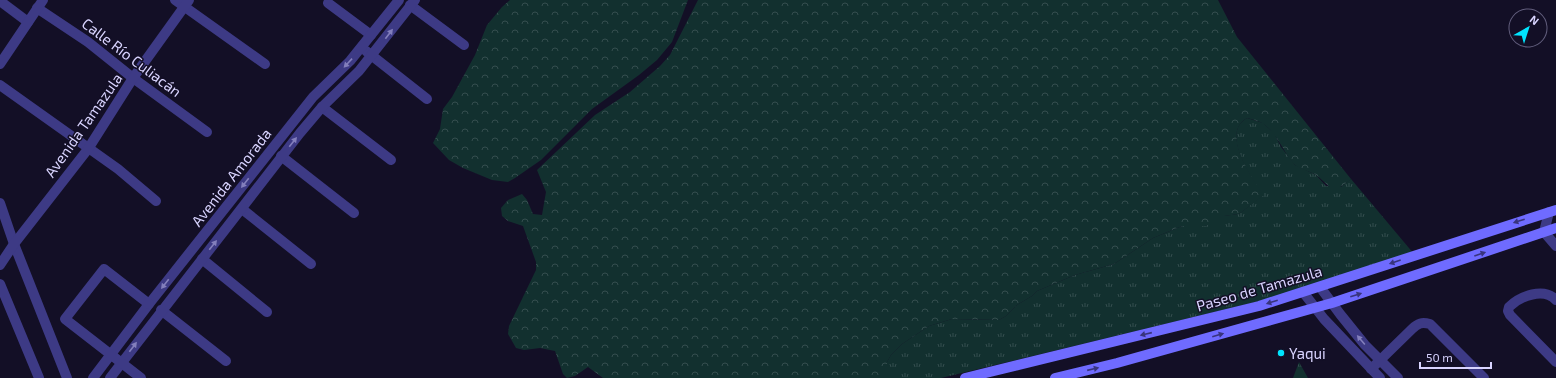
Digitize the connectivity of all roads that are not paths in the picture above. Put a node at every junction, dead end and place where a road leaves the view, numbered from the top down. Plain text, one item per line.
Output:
1 (175, 0) edge
2 (399, 0) edge
3 (0, 1) edge
4 (186, 3) edge
5 (328, 3) dead end
6 (412, 3) edge
7 (40, 4) edge
8 (28, 22) junction
9 (371, 35) junction
10 (464, 45) dead end
11 (361, 47) junction
12 (372, 55) junction
13 (0, 64) edge
14 (265, 64) dead end
15 (133, 78) junction
16 (0, 86) edge
17 (427, 99) dead end
18 (322, 107) junction
19 (207, 132) dead end
20 (88, 149) junction
21 (282, 156) junction
22 (391, 160) dead end
23 (257, 167) junction
24 (268, 175) junction
25 (156, 200) dead end
26 (0, 203) edge
27 (242, 209) junction
28 (1552, 211) edge
29 (354, 213) dead end
30 (1556, 228) edge
31 (1544, 232) junction
32 (14, 244) junction
33 (1556, 246) edge
34 (202, 260) junction
35 (312, 264) dead end
36 (0, 266) edge
37 (0, 284) edge
38 (1320, 287) junction
39 (1303, 292) junction
40 (1556, 300) edge
41 (1332, 303) junction
42 (150, 304) junction
43 (1315, 308) junction
44 (162, 310) junction
45 (267, 312) dead end
46 (111, 354) junction
47 (1380, 359) junction
48 (226, 361) dead end
49 (122, 362) junction
50 (1556, 362) edge
51 (1371, 369) junction
52 (97, 377) edge
53 (39, 378) edge
54 (67, 378) edge
55 (110, 378) edge
56 (142, 378) edge
57 (965, 378) edge
58 (1055, 378) edge
59 (1380, 378) edge
60 (1398, 378) edge
61 (1484, 378) edge

1 - 4 street
2 - 9 street, Avenida Amorada
3 - 8 street
4 - 14 street
4 - 15 street, Avenida Tamazula
5 - 9 street
6 - 10 street
12 -> 6 street, Avenida Amorada
7 - 8 street
7 - 15 street, Calle Río Culiacán
8 - 13 street
9 - 11 street, Avenida Amorada
11 - 12 street
11 -> 23 street, Avenida Amorada
12 - 17 street
12 - 18 street, Avenida Amorada
15 - 19 street, Calle Río Culiacán
15 - 20 street, Avenida Tamazula
16 - 20 street
21 -> 18 street, Avenida Amorada
18 - 22 street
20 - 25 street
20 - 32 street, Avenida Tamazula
21 - 24 street, Avenida Amorada
21 - 29 street
23 - 24 street
23 -> 42 street, Avenida Amorada
24 - 27 street, Avenida Amorada
26 - 32 street
34 -> 27 street, Avenida Amorada
27 - 35 street
28 - 31 street
28 -> 38 main road, Paseo de Tamazula
30 - 31 main road
31 - 33 street
41 -> 31 main road
32 - 36 street, Avenida Tamazula
32 - 54 street
34 - 44 street, Avenida Amorada
34 - 45 street
37 - 53 street
38 - 39 main road, Paseo de Tamazula
38 - 41 street
39 - 43 street
39 -> 57 main road, Paseo de Tamazula
40 - 50 street
41 - 43 main road
47 -> 41 street
42 - 46 street, Avenida Amorada
42 - 46 street
43 - 51 street
58 -> 43 main road
44 - 48 street
49 -> 44 street, Avenida Amorada
46 - 49 street
46 - 52 street, Avenida Amorada
47 - 51 street
47 - 60 street
47 - 61 street
49 - 55 street, Avenida Amorada
49 - 56 street
51 - 59 street

